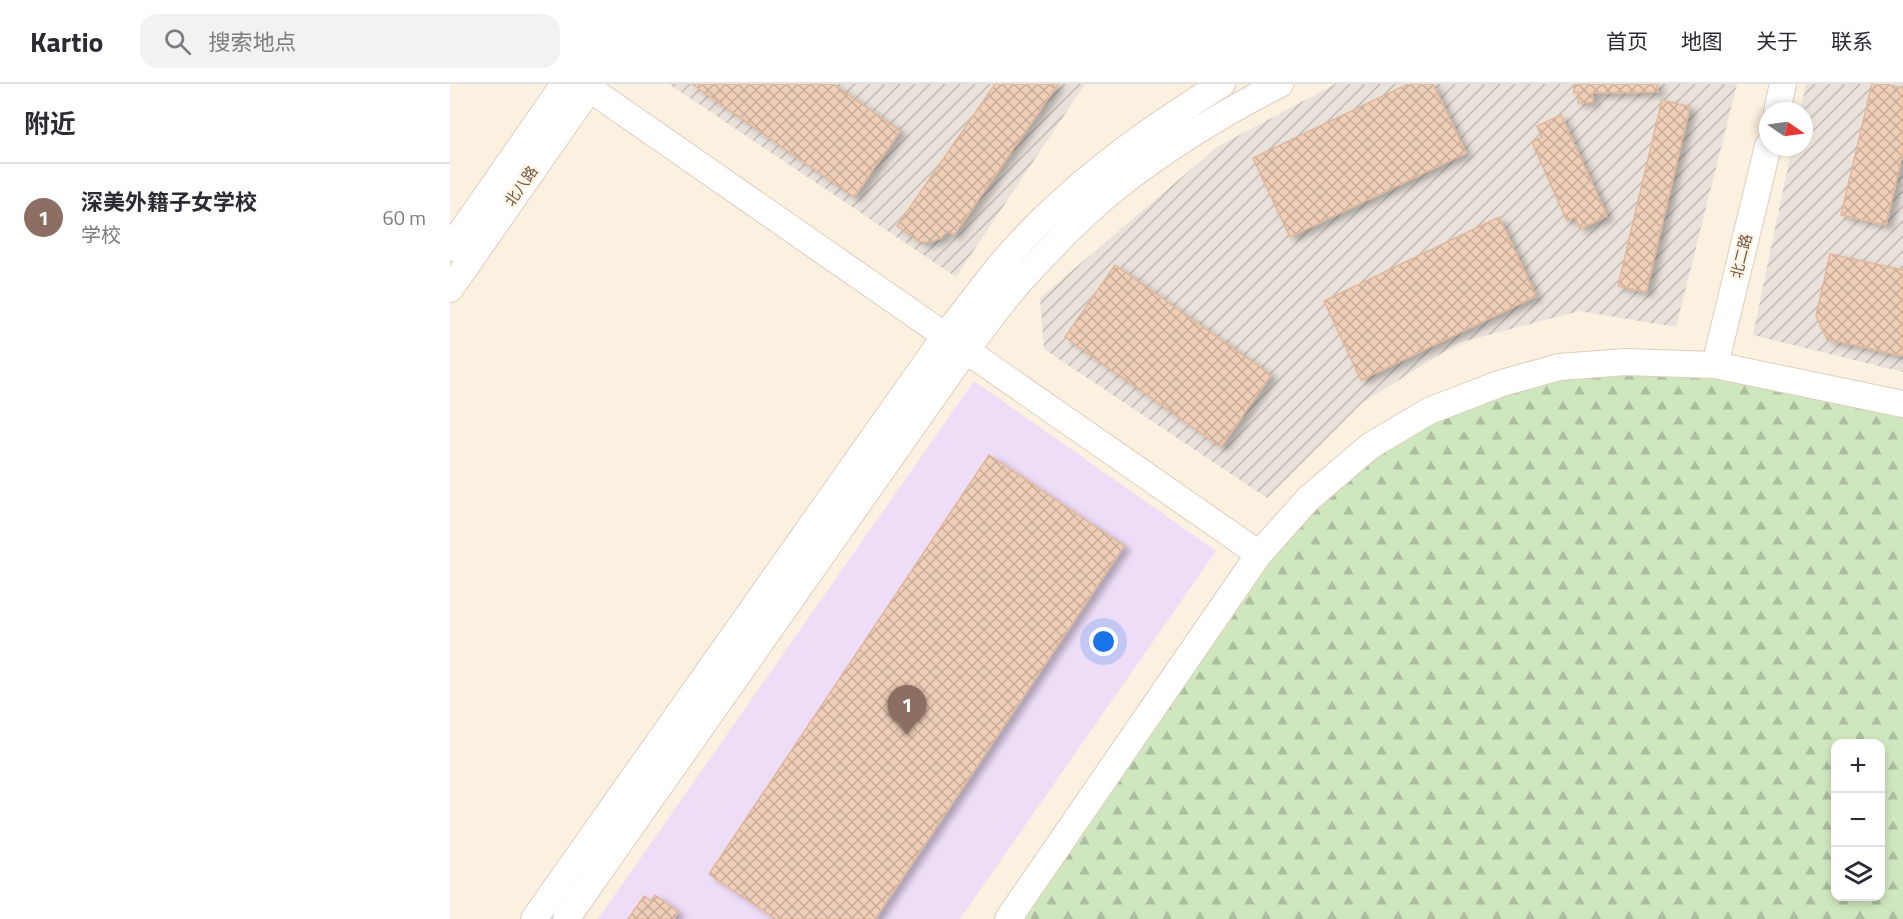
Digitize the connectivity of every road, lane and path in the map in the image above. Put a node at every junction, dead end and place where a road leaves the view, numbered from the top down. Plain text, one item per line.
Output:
1 (564, 84) edge
2 (1222, 84) edge
3 (1280, 84) edge
4 (1783, 84) edge
5 (589, 86) edge
6 (1778, 102) edge
7 (1766, 156) edge
8 (450, 248) edge
9 (450, 289) edge
10 (956, 343) junction
11 (1715, 365) junction
12 (1903, 404) edge
13 (1259, 554) junction
14 (534, 919) edge
15 (566, 919) edge
16 (1008, 919) edge

1 - 8 street, 北八路
2 - 10 street
3 - 10 street
4 - 6 street
5 - 9 street, 北八路
5 - 10 street
7 - 11 street, 北二路
10 - 13 street
10 - 14 street
10 - 15 street
11 - 12 street
11 - 13 street
13 - 16 street

